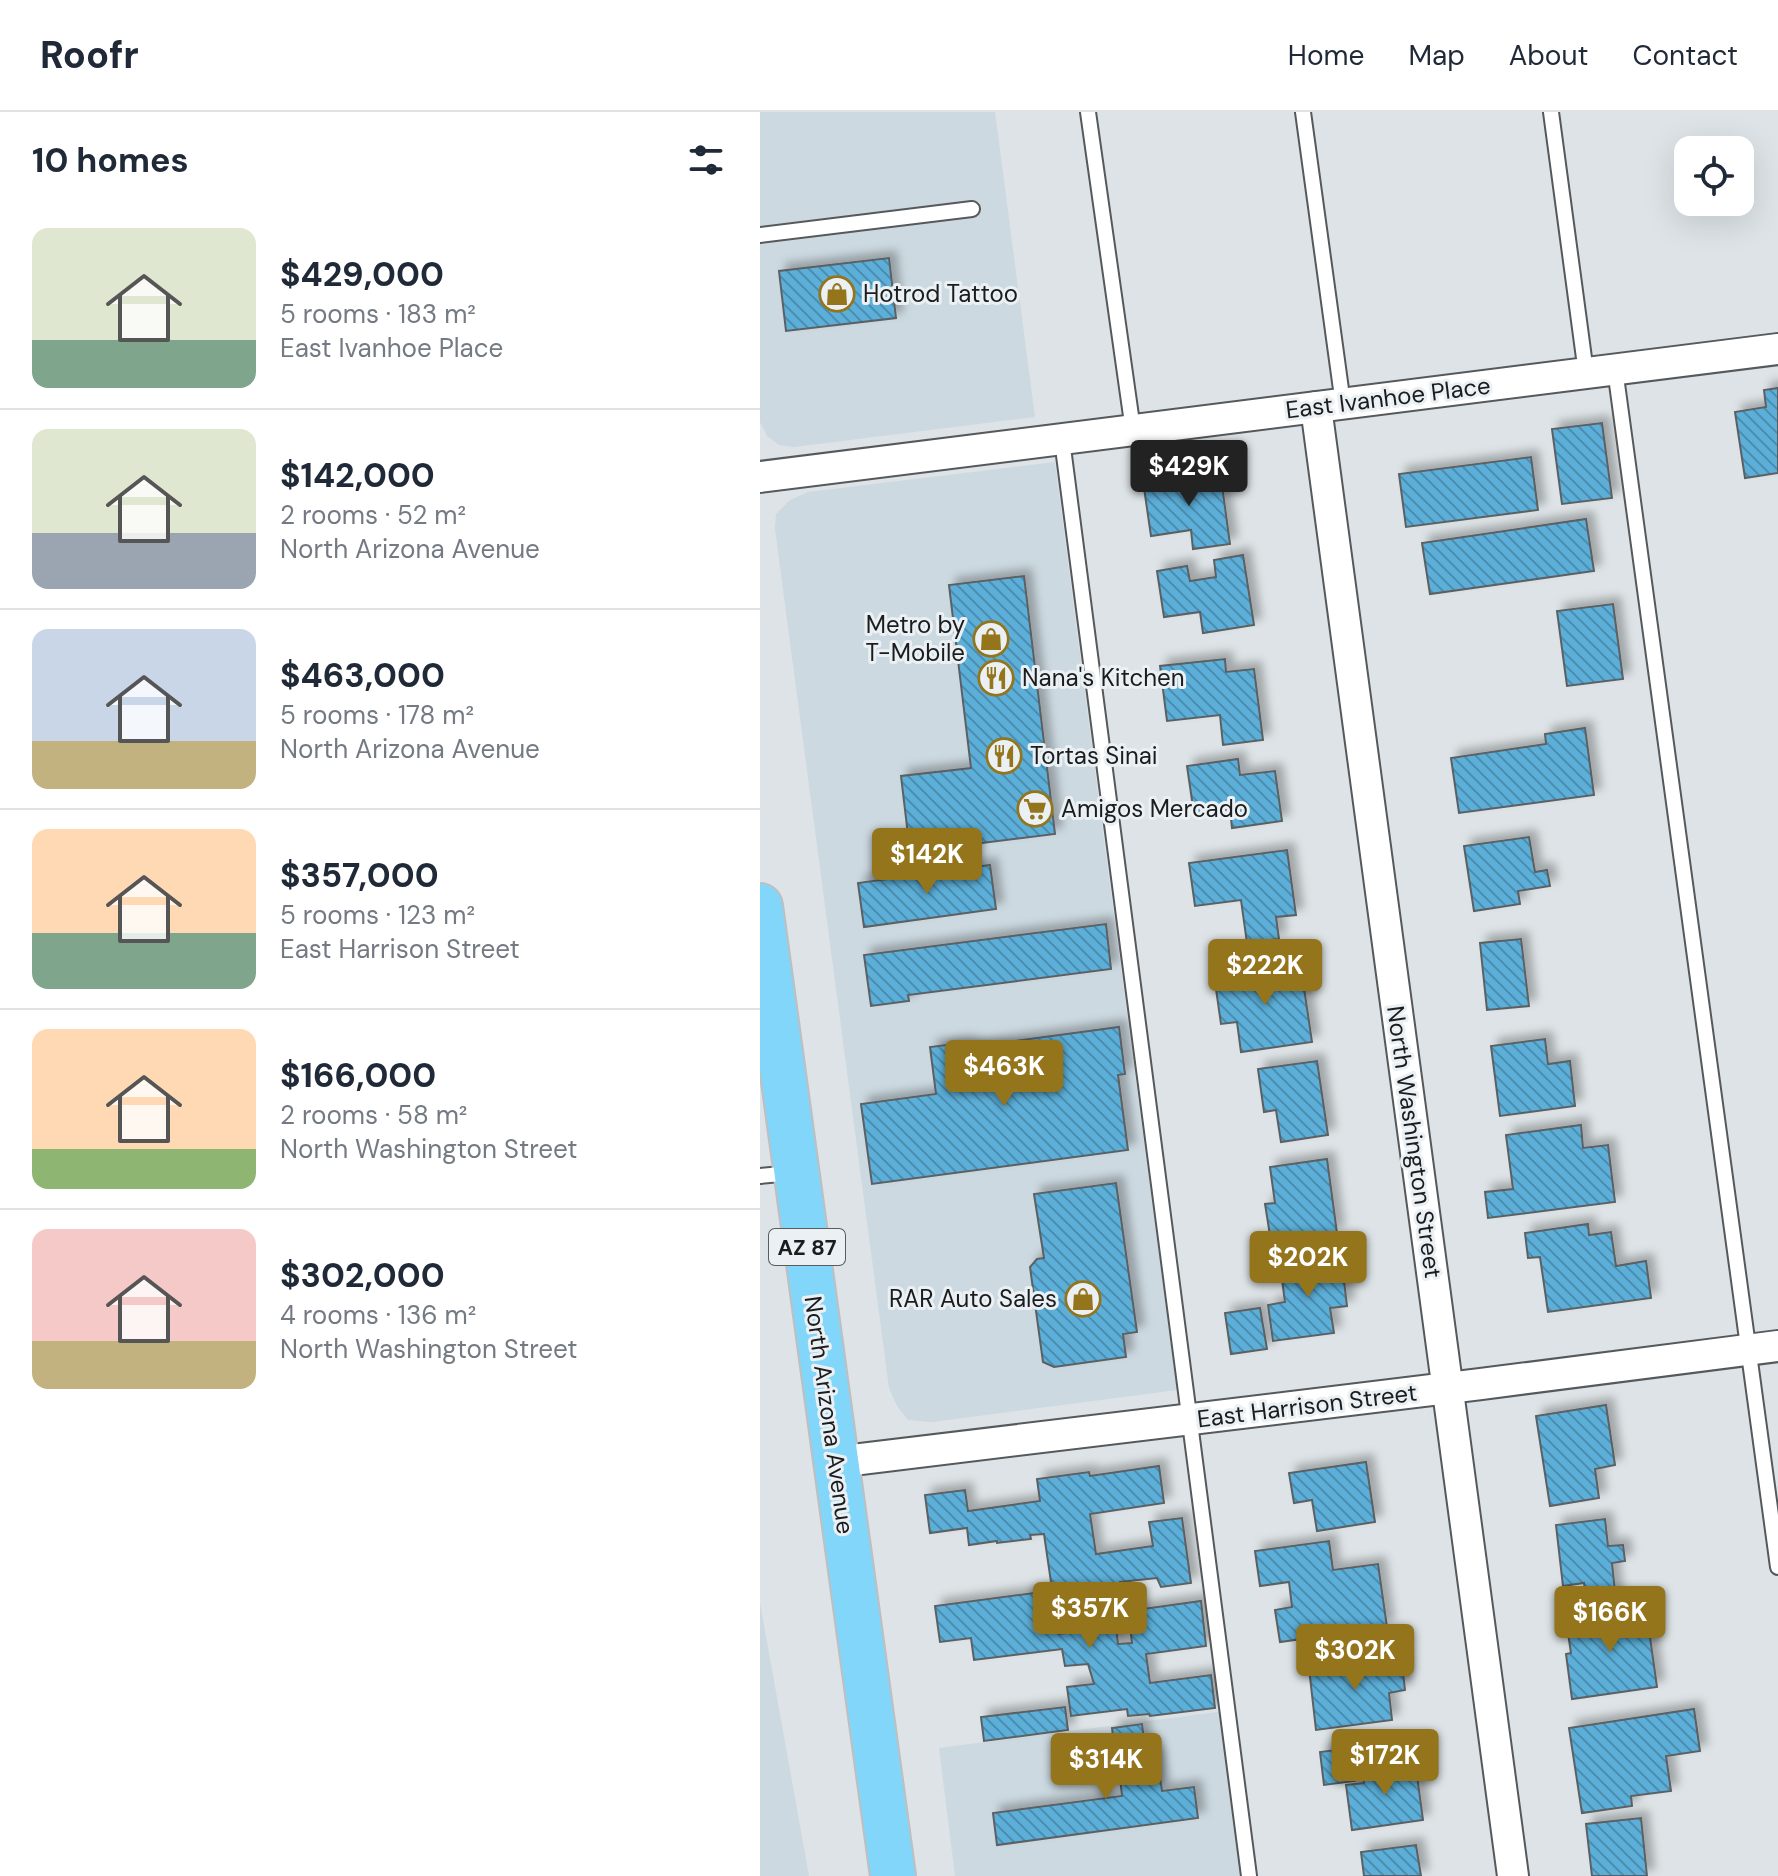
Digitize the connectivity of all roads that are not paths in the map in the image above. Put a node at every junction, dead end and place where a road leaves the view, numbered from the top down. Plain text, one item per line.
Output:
1 (1088, 112) edge
2 (1303, 112) edge
3 (1551, 112) edge
4 (972, 209) dead end
5 (760, 235) edge
6 (1778, 349) edge
7 (1600, 371) junction
8 (1330, 406) junction
9 (1133, 430) junction
10 (1062, 440) junction
11 (760, 477) edge
12 (760, 906) edge
13 (778, 1174) edge
14 (1763, 1348) edge
15 (1447, 1389) junction
16 (1190, 1420) junction
17 (836, 1462) junction
18 (1778, 1567) edge
19 (893, 1876) edge
20 (1249, 1876) edge
21 (1513, 1876) edge

1 - 9 lane
2 - 8 lane
3 - 7 lane
4 - 5 lane
6 - 7 street, East Ivanhoe Place
7 - 8 street, East Ivanhoe Place
7 - 14 lane
8 - 9 street, East Ivanhoe Place
8 - 15 street, North Washington Street
9 - 10 street, East Ivanhoe Place
10 - 11 street, East Ivanhoe Place
10 - 16 lane
12 - 13 main road, North Arizona Avenue / AZ 87
13 - 17 main road, North Arizona Avenue / AZ 87
14 - 15 street, East Harrison Street
14 - 18 lane
15 - 16 street, East Harrison Street
15 - 21 street, North Washington Street
16 - 17 street, East Harrison Street
16 - 20 lane
17 - 19 main road, North Arizona Avenue / AZ 87

